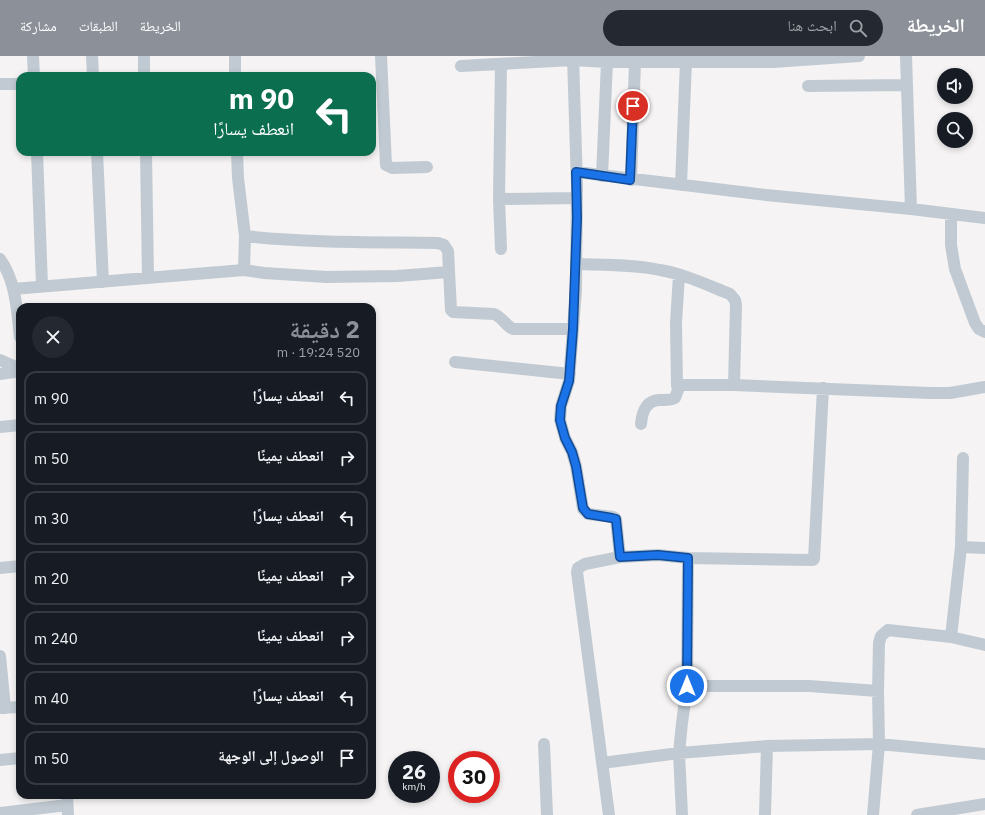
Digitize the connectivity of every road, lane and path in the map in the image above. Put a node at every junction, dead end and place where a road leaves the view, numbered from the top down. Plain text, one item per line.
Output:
1 (33, 56) edge
2 (38, 56) edge
3 (92, 56) edge
4 (144, 56) edge
5 (235, 56) edge
6 (380, 56) edge
7 (859, 56) edge
8 (906, 56) edge
9 (573, 58) edge
10 (773, 59) edge
11 (505, 61) edge
12 (686, 61) junction
13 (607, 62) junction
14 (634, 62) junction
15 (461, 66) dead end
16 (34, 72) edge
17 (93, 72) edge
18 (144, 72) edge
19 (236, 72) edge
20 (0, 84) edge
21 (16, 84) edge
22 (907, 85) junction
23 (808, 86) dead end
24 (377, 115) edge
25 (37, 156) edge
26 (96, 156) edge
27 (146, 156) edge
28 (237, 156) edge
29 (427, 167) dead end
30 (576, 172) junction
31 (602, 176) junction
32 (630, 180) junction
33 (681, 185) junction
34 (577, 198) junction
35 (499, 199) junction
36 (911, 209) junction
37 (951, 214) junction
38 (985, 218) edge
39 (245, 236) junction
40 (501, 249) dead end
41 (0, 259) edge
42 (576, 264) junction
43 (244, 270) junction
44 (449, 272) junction
45 (679, 275) junction
46 (148, 278) junction
47 (103, 282) junction
48 (42, 286) junction
49 (14, 289) junction
50 (16, 305) edge
51 (573, 329) junction
52 (985, 332) edge
53 (0, 360) edge
54 (455, 362) dead end
55 (16, 368) edge
56 (16, 371) edge
57 (0, 374) edge
58 (570, 374) junction
59 (734, 384) junction
60 (677, 385) junction
61 (985, 387) edge
62 (823, 388) junction
63 (16, 424) edge
64 (641, 424) dead end
65 (0, 426) edge
66 (963, 458) dead end
67 (961, 547) junction
68 (985, 548) edge
69 (620, 557) junction
70 (688, 558) junction
71 (16, 566) edge
72 (0, 568) edge
73 (951, 637) junction
74 (985, 645) edge
75 (0, 656) edge
76 (687, 686) junction
77 (878, 691) junction
78 (16, 707) edge
79 (3, 708) edge
80 (544, 744) dead end
81 (879, 744) junction
82 (767, 746) junction
83 (679, 753) junction
84 (985, 754) edge
85 (16, 758) edge
86 (0, 760) edge
87 (602, 763) junction
88 (985, 804) edge
89 (67, 805) edge
90 (0, 813) edge
91 (17, 813) edge
92 (547, 815) edge
93 (609, 815) edge
94 (682, 815) edge
95 (764, 815) edge
96 (873, 815) edge
97 (918, 815) edge

1 - 2 street
1 - 16 street
3 - 17 street
4 - 18 street
5 - 19 street
6 - 24 street
7 - 10 street
8 - 22 street
9 - 11 street
9 - 13 street
9 - 30 street
10 - 12 street
11 - 15 street
11 - 35 street
12 - 14 street
12 - 33 street
13 - 14 street
13 - 31 street
14 - 32 street
20 - 21 street
22 - 23 street
22 - 36 street
24 - 29 street
25 - 48 street
26 - 47 street
27 - 46 street
28 - 39 street
30 - 31 street
30 - 34 street
31 - 32 street
32 - 33 street
33 - 36 street
34 - 35 street
34 - 42 street
35 - 40 street
36 - 37 street
37 - 38 street
37 - 52 street
39 - 43 street
39 - 44 street
41 - 49 street
42 - 45 street
42 - 51 street
43 - 44 street
43 - 46 street
44 - 51 street
45 - 59 street
45 - 60 street
46 - 47 street
47 - 48 street
48 - 49 street
49 - 50 street
51 - 58 street
53 - 55 street
54 - 58 street
56 - 57 street
58 - 69 street
59 - 60 street
59 - 62 street
60 - 64 street
61 - 62 street
62 - 70 street
63 - 65 street
66 - 67 street
67 - 68 street
67 - 73 street
69 - 70 street
69 - 87 street
70 - 76 street
71 - 72 street
73 - 74 street
73 - 77 street
75 - 79 street
76 - 77 street
76 - 83 street
77 - 81 street
78 - 79 street
80 - 92 street
81 - 82 street
81 - 84 street
81 - 96 street
82 - 83 street
82 - 95 street
83 - 87 street
83 - 94 street
85 - 86 street
87 - 93 street
88 - 97 street
89 - 91 street
90 - 91 street

